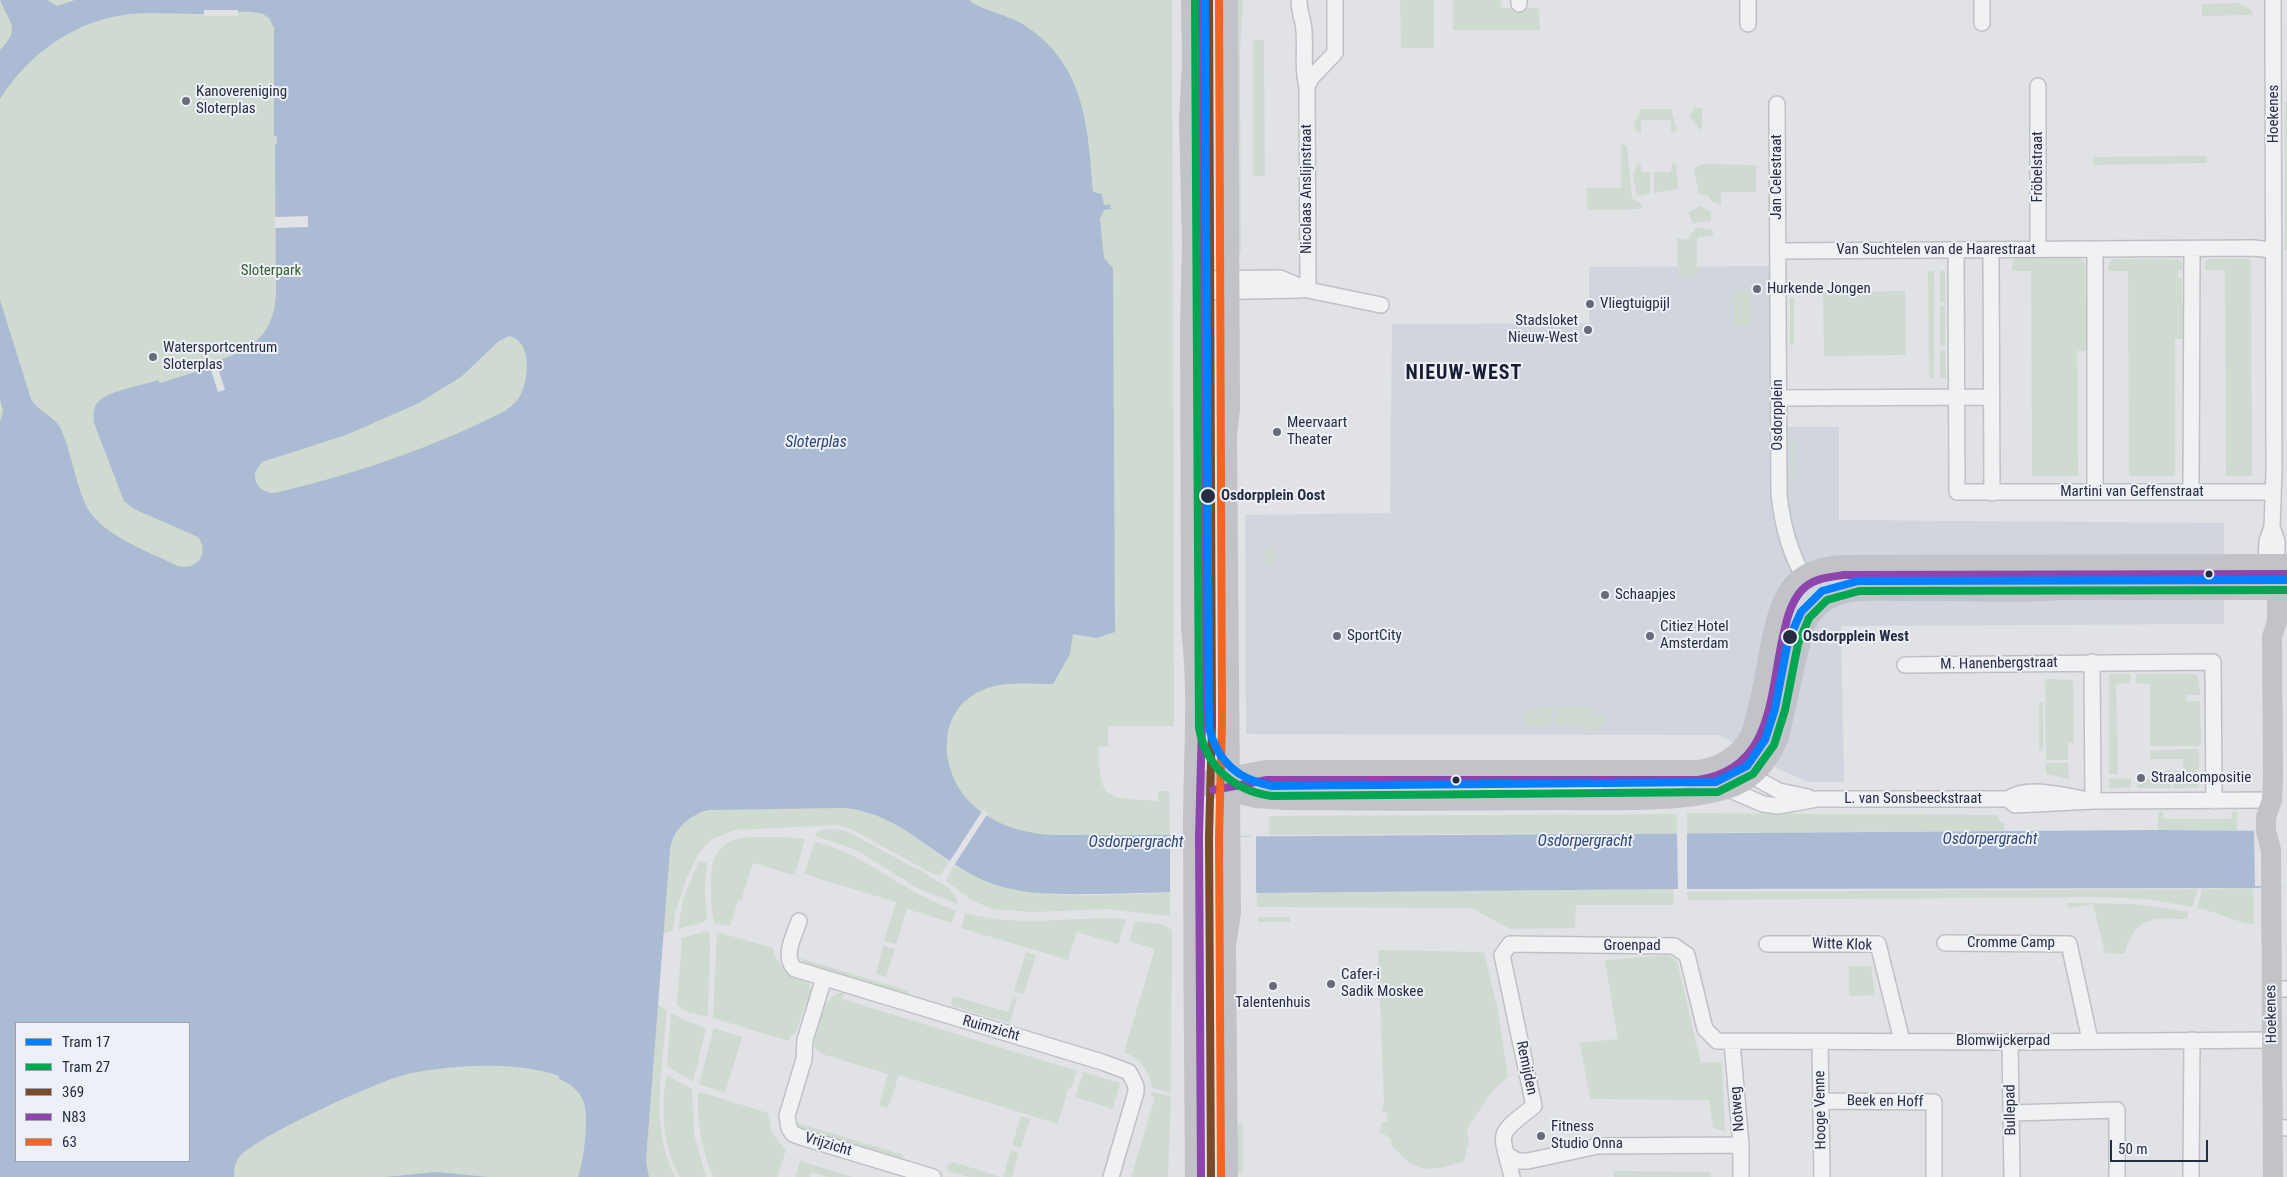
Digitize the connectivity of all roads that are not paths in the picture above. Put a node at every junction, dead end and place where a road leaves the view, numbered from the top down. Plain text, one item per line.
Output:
1 (1191, 0) edge
2 (1228, 0) edge
3 (1299, 0) edge
4 (1335, 0) edge
5 (1748, 0) edge
6 (1982, 0) edge
7 (2273, 0) edge
8 (1982, 23) dead end
9 (1748, 24) dead end
10 (2038, 86) dead end
11 (1307, 87) junction
12 (1777, 104) dead end
13 (2038, 249) junction
14 (2095, 249) junction
15 (2192, 249) junction
16 (1956, 250) junction
17 (1991, 250) junction
18 (2273, 250) junction
19 (1778, 251) junction
20 (1229, 284) junction
21 (1192, 285) junction
22 (1308, 290) junction
23 (1381, 305) dead end
24 (1957, 397) junction
25 (1992, 397) junction
26 (1778, 398) junction
27 (1992, 492) junction
28 (2094, 492) junction
29 (2191, 492) junction
30 (2272, 492) junction
31 (2277, 564) edge
32 (1811, 572) junction
33 (2277, 590) edge
34 (2092, 662) junction
35 (1905, 665) dead end
36 (1229, 750) junction
37 (1716, 766) junction
38 (1266, 770) junction
39 (1752, 776) junction
40 (1194, 783) junction
41 (1230, 784) junction
42 (1728, 789) junction
43 (1256, 798) junction
44 (1817, 799) junction
45 (2272, 800) junction
46 (2093, 801) junction
47 (2214, 801) junction
48 (1230, 817) junction
49 (799, 921) dead end
50 (1945, 942) dead end
51 (1510, 944) joint
52 (1767, 944) dead end
53 (824, 978) junction
54 (2279, 989) edge
55 (2090, 1040) junction
56 (2192, 1040) junction
57 (2273, 1040) junction
58 (1725, 1041) junction
59 (1820, 1042) junction
60 (1902, 1042) junction
61 (2010, 1042) junction
62 (1822, 1101) junction
63 (2012, 1113) junction
64 (2280, 1127) edge
65 (1741, 1145) junction
66 (1507, 1155) junction
67 (933, 1177) edge
68 (1111, 1177) edge
69 (1195, 1177) edge
70 (1228, 1177) edge
71 (1512, 1177) edge
72 (1741, 1177) edge
73 (1822, 1177) edge
74 (1934, 1177) edge
75 (2012, 1177) edge
76 (2117, 1177) edge
77 (2191, 1177) edge
78 (2273, 1177) edge

1 - 21 street
2 - 20 street
3 - 11 street, Nicolaas Anslijnstraat
4 - 11 street
5 - 9 street
6 - 8 street
7 - 18 street, Hoekenes
10 - 13 street, Fröbelstraat
11 - 22 street, Nicolaas Anslijnstraat
12 - 19 street, Jan Celestraat
13 - 14 street, Van Suchtelen van de Haarestraat
13 - 17 street, Van Suchtelen van de Haarestraat
14 - 15 street, Van Suchtelen van de Haarestraat
14 - 28 street
15 - 18 street, Van Suchtelen van de Haarestraat
15 - 29 street
16 - 17 street, Van Suchtelen van de Haarestraat
16 - 19 street, Van Suchtelen van de Haarestraat
16 - 24 street, Martini van Geffenstraat
17 - 25 street
18 - 30 street, Hoekenes
19 - 26 street, Osdorpplein
20 - 21 street
20 - 22 street
20 - 36 street
21 - 40 street
22 - 23 street
24 - 25 street
24 - 26 street
24 - 27 street, Martini van Geffenstraat
25 - 27 street
26 - 32 street, Osdorpplein
27 - 28 street, Martini van Geffenstraat
28 - 29 street, Martini van Geffenstraat
29 - 30 street, Martini van Geffenstraat
30 - 31 street, Hoekenes
31 - 32 street
31 - 33 street, Hoekenes
32 - 37 street
33 - 39 street
33 - 45 street, Hoekenes
34 - 35 street, M. Hanenbergstraat
34 - 46 street
34 - 47 street, M. Hanenbergstraat
36 - 38 street
36 - 41 street
37 - 38 street
37 - 39 street, L. van Sonsbeeckstraat
38 - 41 street
39 - 42 street
39 - 44 street, L. van Sonsbeeckstraat
40 - 41 street
40 - 69 street
41 - 43 street
41 - 48 street
42 - 43 street
42 - 44 street, L. van Sonsbeeckstraat
43 - 48 street
44 - 46 street, L. van Sonsbeeckstraat
45 - 47 street, L. van Sonsbeeckstraat
45 - 54 street, Hoekenes
46 - 47 street, L. van Sonsbeeckstraat
48 - 70 street
49 - 53 street, Ruimzicht
50 - 55 street, Cromme Camp
51 - 58 street, Groenpad
51 - 66 street, Remijden
52 - 60 street, Witte Klok
53 - 67 street, Vrijzicht
53 - 68 street, Ruimzicht
54 - 57 street, Hoekenes
55 - 56 street, Blomwijckerpad
55 - 61 street, Blomwijckerpad
56 - 57 street, Blomwijckerpad
56 - 77 street
57 - 64 street, Hoekenes
58 - 59 street, Blomwijckerpad
58 - 65 street, Notweg
59 - 60 street, Blomwijckerpad
59 - 62 street, Hooge Venne
60 - 61 street, Blomwijckerpad
61 - 63 street, Bullepad
62 - 73 street, Hooge Venne
62 - 74 street, Beek en Hoff
63 - 75 street, Bullepad
63 - 76 street
64 - 78 street, Hoekenes
65 - 66 street
65 - 72 street, Notweg
66 - 71 street

